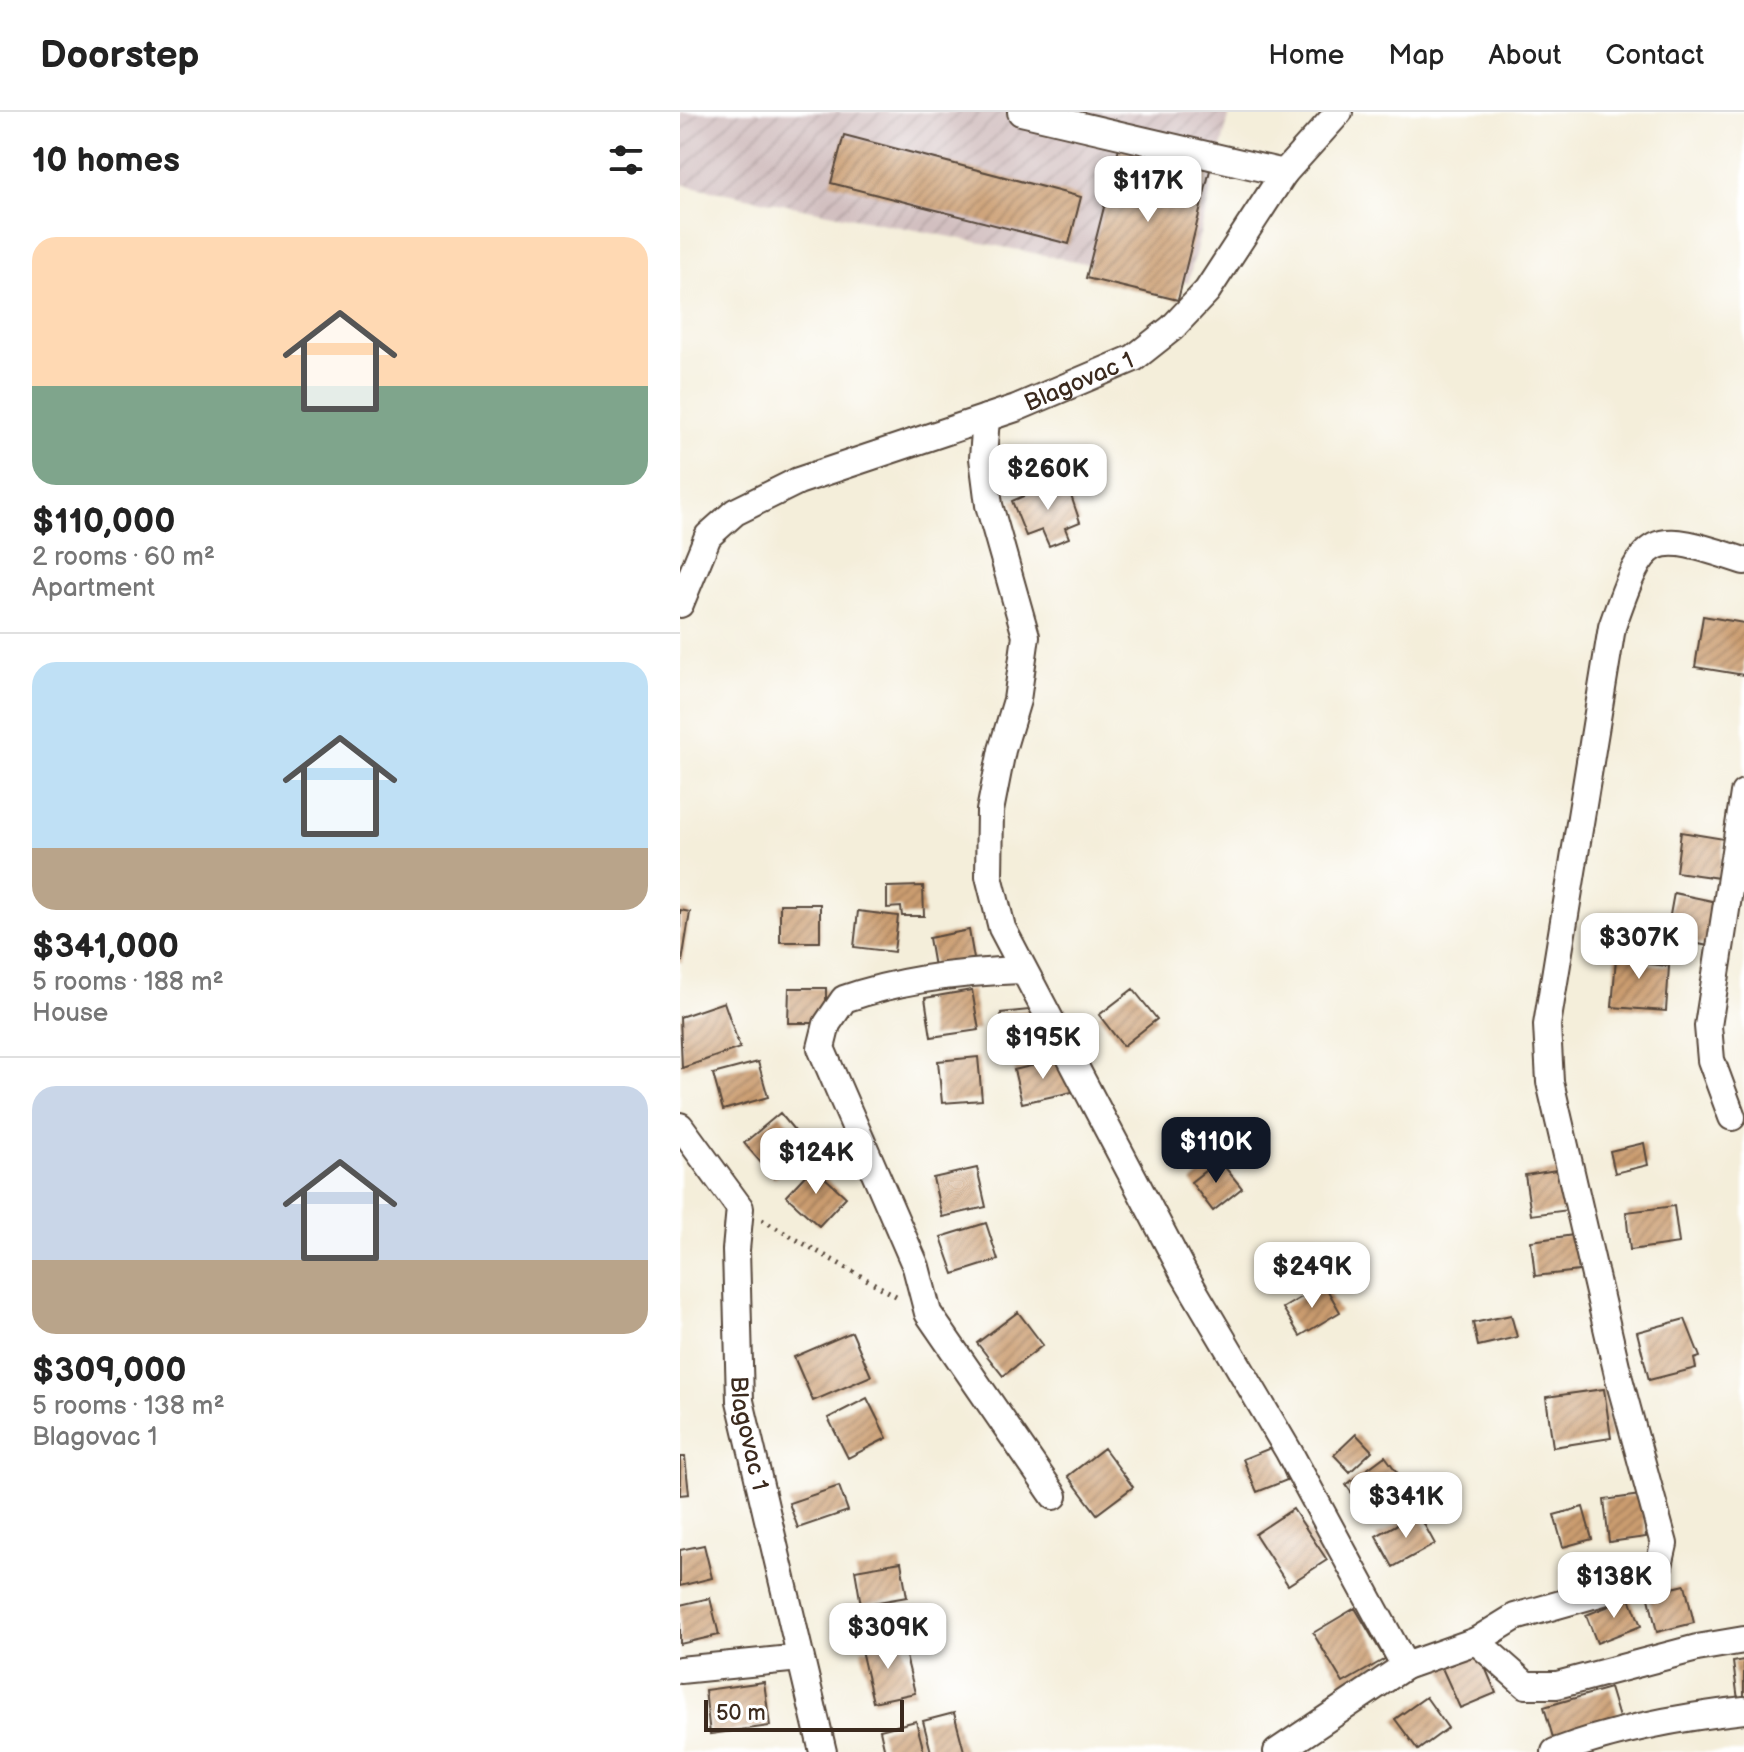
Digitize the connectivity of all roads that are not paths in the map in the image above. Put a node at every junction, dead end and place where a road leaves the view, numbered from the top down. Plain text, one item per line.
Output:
1 (1021, 112) edge
2 (1339, 112) edge
3 (1284, 173) junction
4 (986, 418) junction
5 (1744, 561) edge
6 (680, 604) edge
7 (1744, 793) edge
8 (1021, 970) junction
9 (1732, 1117) dead end
10 (680, 1126) edge
11 (1054, 1496) dead end
12 (1744, 1640) edge
13 (1476, 1641) junction
14 (800, 1658) junction
15 (1405, 1666) junction
16 (680, 1670) edge
17 (1744, 1710) edge
18 (823, 1752) edge
19 (1277, 1752) edge
20 (1555, 1752) edge

1 - 3 street
2 - 3 street, Blagovac 1
3 - 4 street, Blagovac 1
4 - 6 street, Blagovac 1
4 - 8 street
5 - 13 street
7 - 9 street
8 - 11 street
8 - 15 street
10 - 14 street, Blagovac 1
12 - 13 street
13 - 15 street
14 - 16 street
14 - 18 street, Blagovac 1
15 - 19 street
17 - 20 street

